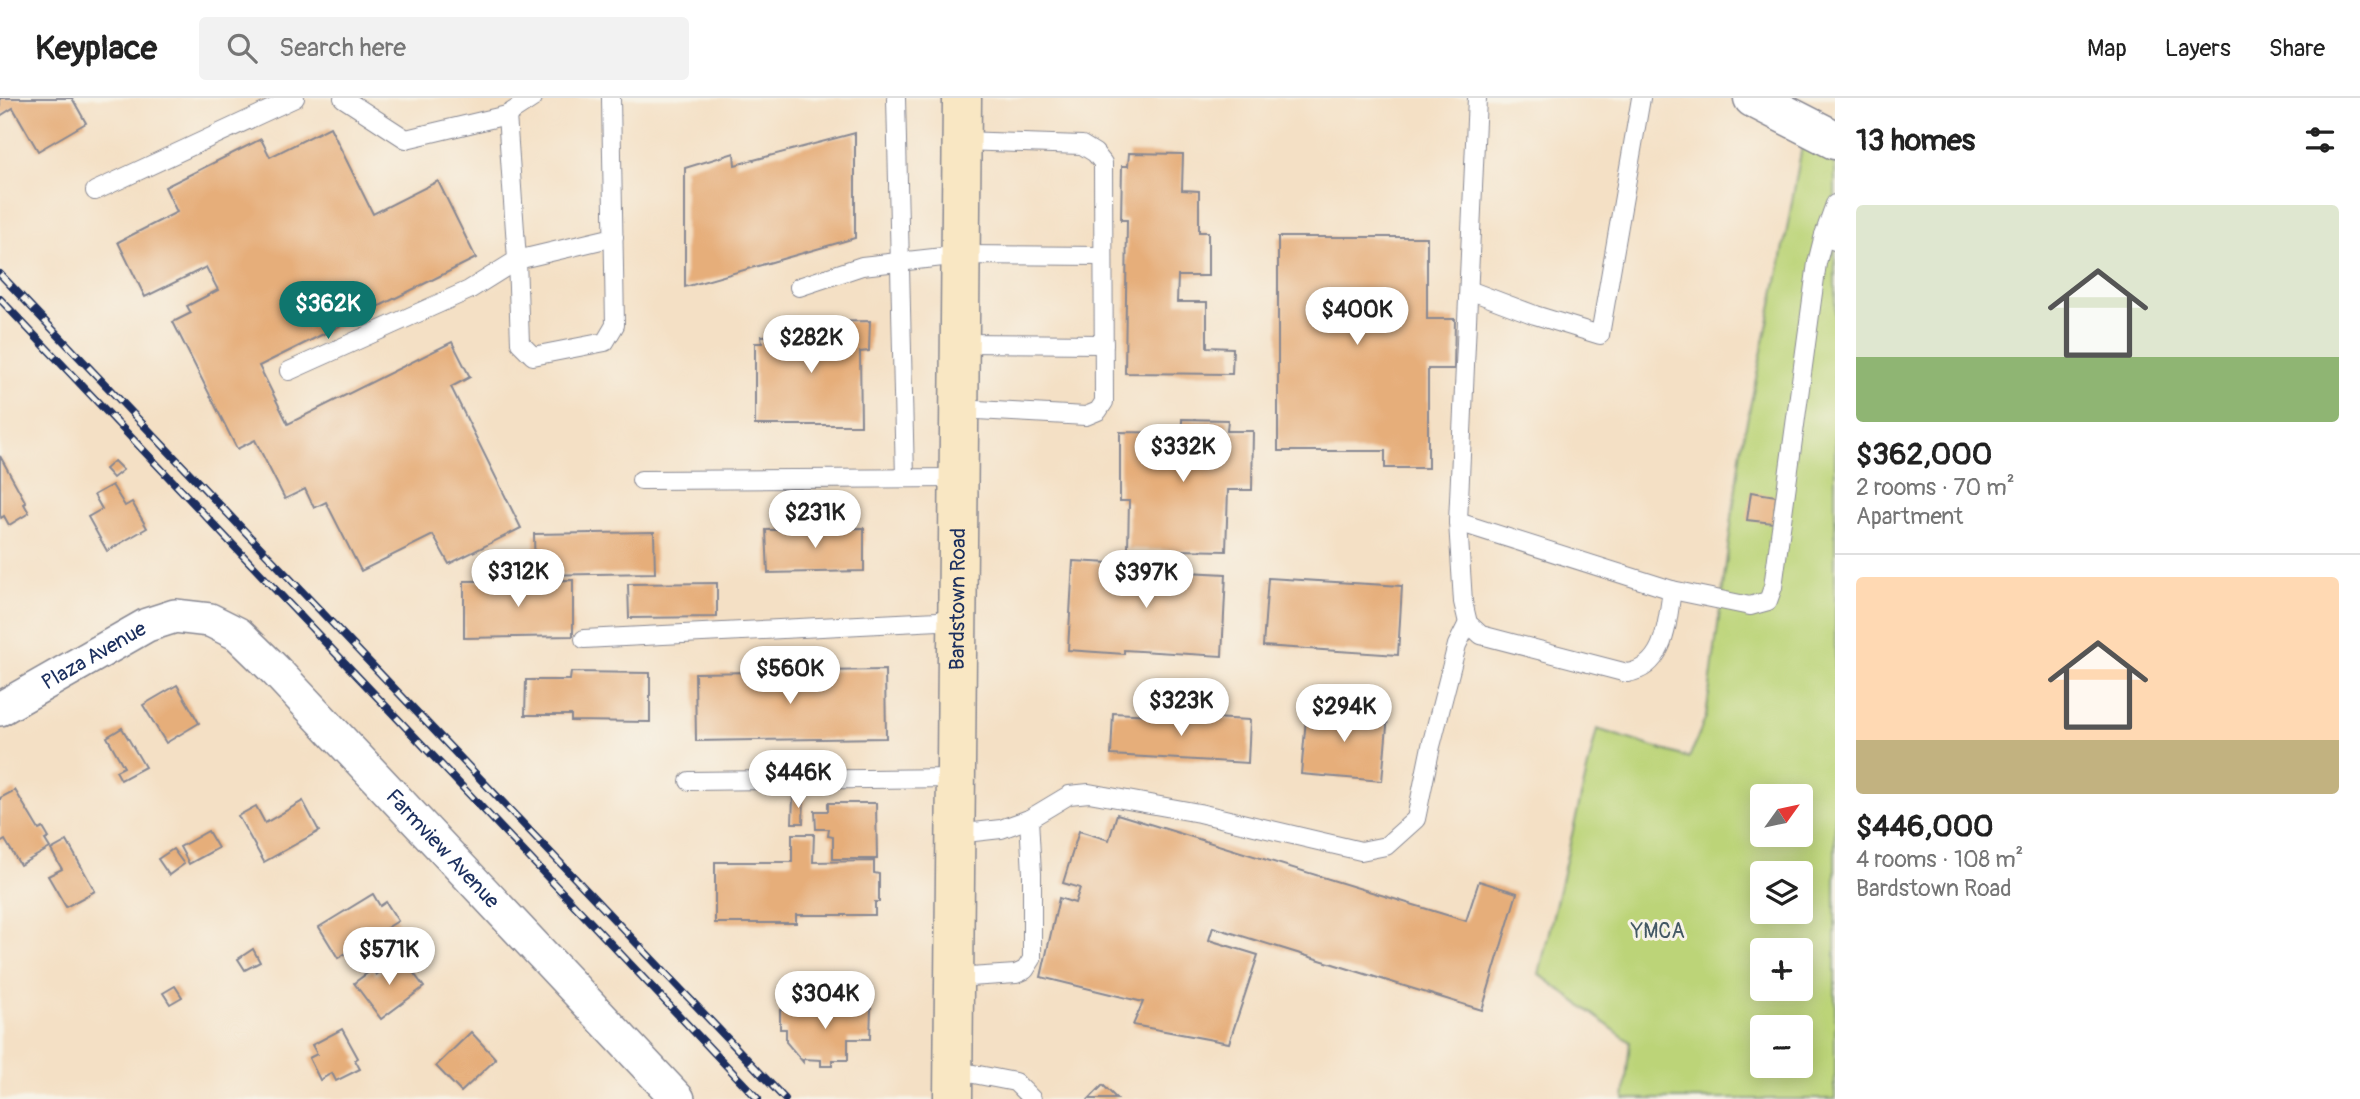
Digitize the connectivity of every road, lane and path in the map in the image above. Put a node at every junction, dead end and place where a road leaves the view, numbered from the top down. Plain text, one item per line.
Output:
1 (295, 98) edge
2 (343, 98) edge
3 (533, 98) edge
4 (611, 98) edge
5 (896, 98) edge
6 (962, 98) edge
7 (1477, 98) edge
8 (1641, 98) edge
9 (1753, 98) edge
10 (508, 115) junction
11 (1835, 140) edge
12 (962, 141) junction
13 (95, 191) dead end
14 (1835, 204) edge
15 (614, 237) junction
16 (1830, 238) edge
17 (961, 255) junction
18 (1103, 256) junction
19 (517, 260) junction
20 (900, 262) junction
21 (799, 287) dead end
22 (1469, 290) junction
23 (960, 344) junction
24 (1104, 344) junction
25 (289, 371) dead end
26 (959, 409) junction
27 (905, 478) junction
28 (959, 478) junction
29 (641, 480) dead end
30 (1458, 522) junction
31 (1672, 590) junction
32 (193, 617) joint
33 (958, 620) junction
34 (1468, 623) junction
35 (584, 639) dead end
36 (0, 709) edge
37 (956, 778) junction
38 (689, 781) dead end
39 (1028, 819) junction
40 (956, 834) junction
41 (954, 978) junction
42 (953, 1084) edge
43 (678, 1099) edge
44 (1032, 1099) edge

1 - 13 lane
2 - 10 lane
3 - 10 lane
4 - 15 lane
5 - 20 lane
6 - 12 main road, Bardstown Road
7 - 22 lane
8 - 22 lane
9 - 11 street
10 - 19 lane
12 - 17 main road, Bardstown Road
12 - 18 lane
14 - 16 lane
15 - 19 lane
15 - 19 lane
16 - 31 lane
17 - 18 lane
17 - 20 lane
17 - 23 main road, Bardstown Road
18 - 24 lane
19 - 25 lane
20 - 21 lane
20 - 27 lane
22 - 30 lane
23 - 24 lane
23 - 26 main road, Bardstown Road
24 - 26 lane
26 - 28 main road, Bardstown Road
27 - 28 lane
27 - 29 lane
28 - 33 main road, Bardstown Road
30 - 31 lane
30 - 34 lane
31 - 34 lane
32 - 36 street, Plaza Avenue
32 - 43 street, Farmview Avenue
33 - 35 lane
33 - 37 main road, Bardstown Road
34 - 39 lane
37 - 38 lane
37 - 40 main road, Bardstown Road
39 - 40 lane
39 - 41 lane
40 - 41 main road, Bardstown Road
41 - 42 main road, Bardstown Road
42 - 44 lane

